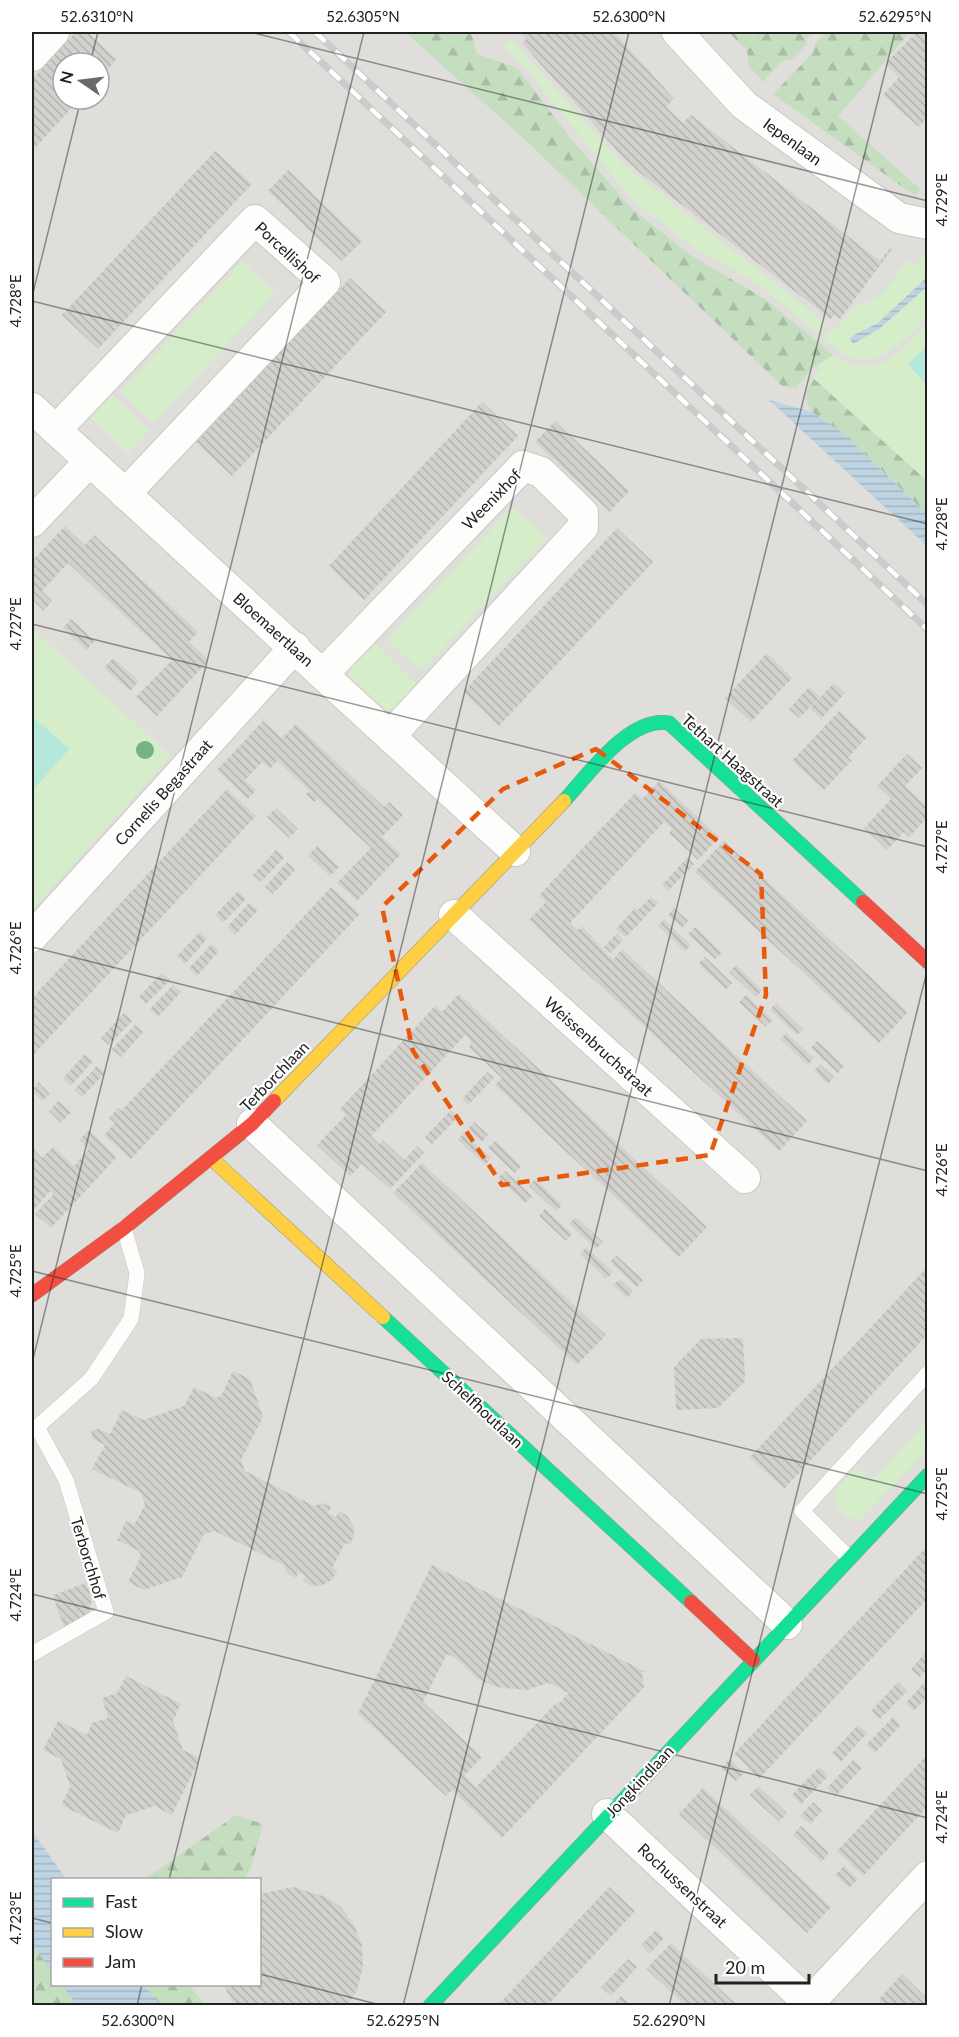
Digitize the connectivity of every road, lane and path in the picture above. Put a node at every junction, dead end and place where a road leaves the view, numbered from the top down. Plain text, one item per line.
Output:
1 (54, 32) edge
2 (677, 32) edge
3 (32, 56) edge
4 (927, 224) edge
5 (32, 408) edge
6 (56, 430) junction
7 (90, 461) junction
8 (125, 494) junction
9 (32, 522) edge
10 (295, 647) junction
11 (323, 674) junction
12 (390, 736) junction
13 (515, 851) junction
14 (454, 915) junction
15 (32, 938) edge
16 (927, 962) edge
17 (252, 1124) junction
18 (212, 1159) junction
19 (745, 1178) dead end
20 (124, 1228) junction
21 (32, 1295) edge
22 (927, 1373) edge
23 (34, 1428) edge
24 (927, 1475) edge
25 (849, 1558) junction
26 (787, 1624) junction
27 (32, 1654) edge
28 (753, 1660) junction
29 (608, 1814) junction
30 (927, 1876) edge
31 (810, 2004) edge
32 (430, 2006) edge

1 - 3 street
2 - 4 street, Iepenlaan
5 - 6 street, Bloemaertlaan
6 - 7 street, Bloemaertlaan
6 - 8 street, Porcellishof
7 - 8 street, Bloemaertlaan
7 - 9 street
8 - 10 street, Bloemaertlaan
10 - 11 street, Bloemaertlaan
10 - 15 street, Cornelis Begastraat
11 - 12 street, Bloemaertlaan
11 - 12 street, Weenixhof
12 - 13 street, Bloemaertlaan
13 - 14 street, Terborchlaan
13 - 16 street, Tethart Haagstraat
14 - 17 street, Terborchlaan
14 - 19 street, Weissenbruchstraat
17 - 18 street, Terborchlaan
17 - 26 street
18 - 20 street, Terborchlaan
18 - 28 street, Schelfhoutlaan
20 - 21 street, Terborchlaan
20 - 23 lane, Terborchhof
22 - 25 lane
23 - 27 lane, Terborchhof
24 - 25 street, Jongkindlaan
25 - 26 street, Jongkindlaan
26 - 28 street, Jongkindlaan
28 - 29 street, Jongkindlaan
29 - 31 street, Rochussenstraat
29 - 32 street, Jongkindlaan
30 - 31 street

